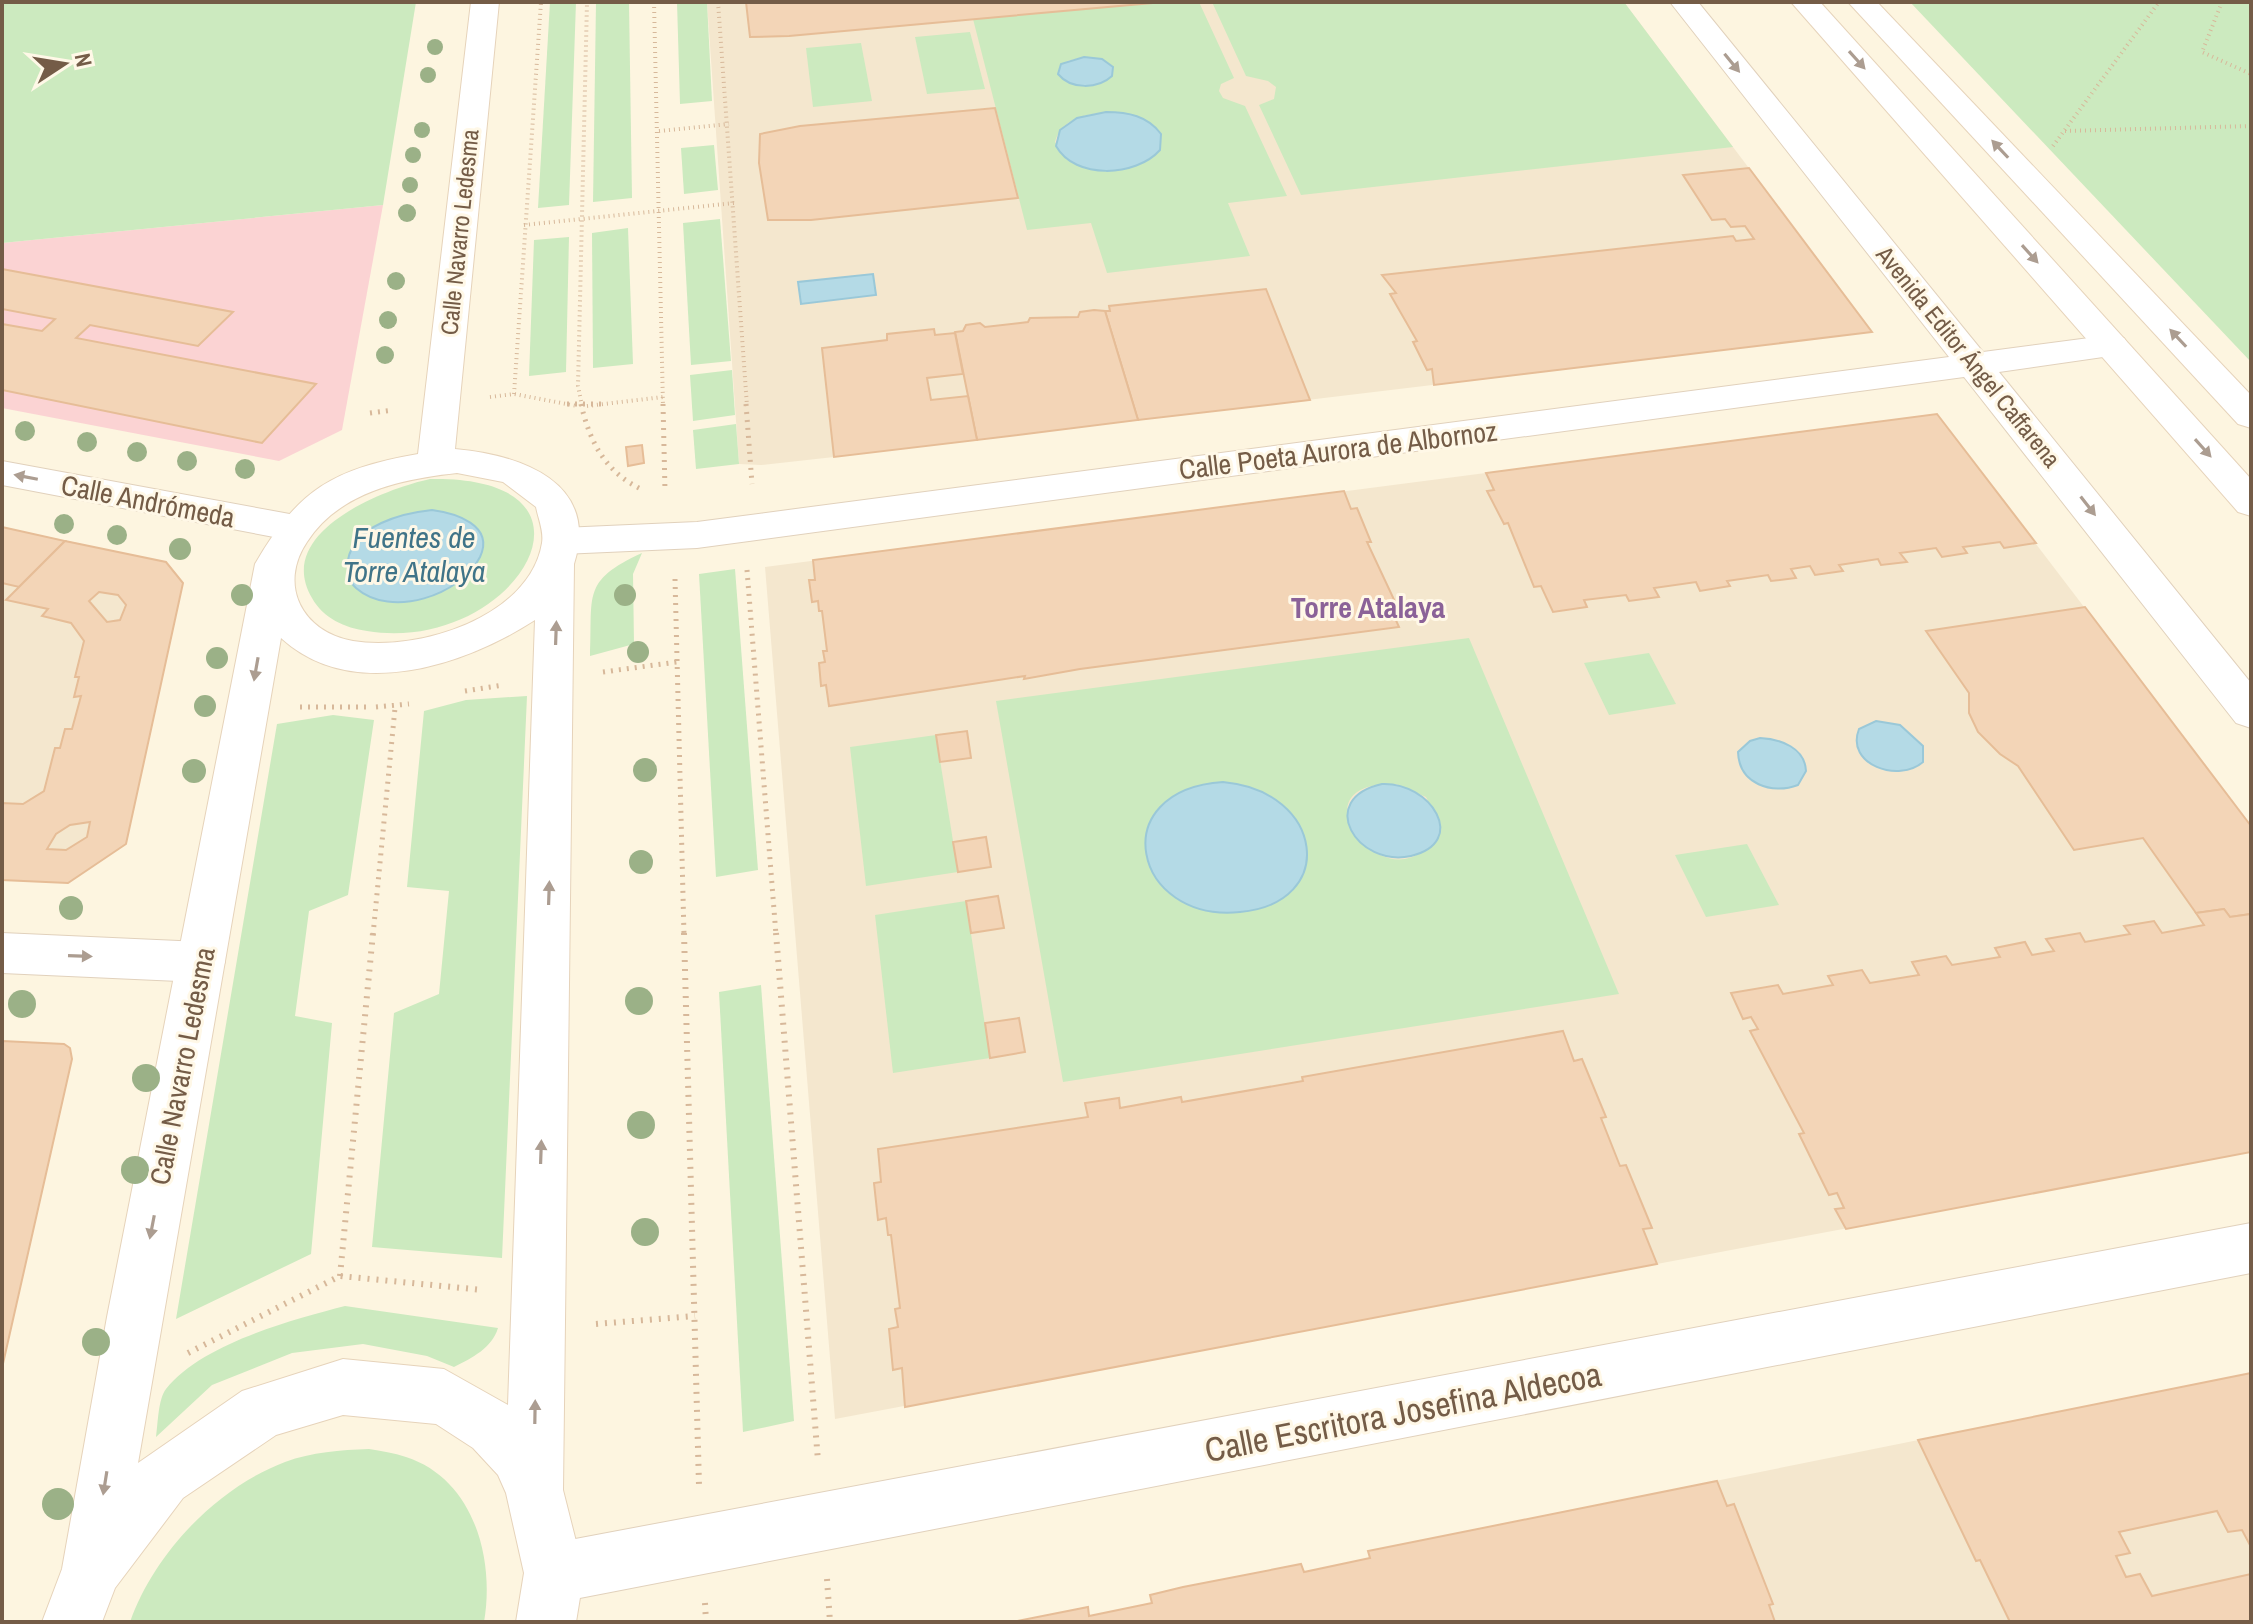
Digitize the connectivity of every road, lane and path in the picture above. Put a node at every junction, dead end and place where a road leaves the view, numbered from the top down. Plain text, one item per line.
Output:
1 (485, 2) edge
2 (541, 2) edge
3 (587, 2) edge
4 (654, 2) edge
5 (718, 2) edge
6 (1684, 2) edge
7 (1805, 2) edge
8 (1862, 2) edge
9 (2159, 2) edge
10 (2222, 2) edge
11 (2251, 74) edge
12 (729, 124) junction
13 (2251, 126) edge
14 (659, 131) junction
15 (2064, 131) junction
16 (2049, 152) dead end
17 (734, 203) junction
18 (660, 210) junction
19 (582, 218) junction
20 (524, 225) junction
21 (2112, 346) junction
22 (1976, 366) junction
23 (663, 397) junction
24 (581, 407) junction
25 (2251, 416) edge
26 (435, 463) junction
27 (2, 473) edge
28 (753, 490) dead end
29 (665, 491) junction
30 (2251, 503) edge
31 (697, 545) junction
32 (284, 546) junction
33 (559, 554) junction
34 (677, 662) junction
35 (594, 673) dead end
36 (395, 708) dead end
37 (2251, 712) edge
38 (2, 953) edge
39 (201, 962) junction
40 (2251, 1248) edge
41 (340, 1276) junction
42 (487, 1290) dead end
43 (695, 1316) junction
44 (584, 1325) dead end
45 (182, 1356) dead end
46 (534, 1490) junction
47 (823, 1523) junction
48 (702, 1545) junction
49 (92, 1569) junction
50 (550, 1598) edge
51 (72, 1622) edge
52 (706, 1622) edge
53 (830, 1622) edge

1 - 26 main road, Calle Navarro Ledesma
2 - 20 path
3 - 19 path
4 - 14 path
5 - 12 path
6 -> 22 main road, Avenida Editor Ángel Caffarena
7 -> 21 main road
25 -> 8 main road
9 - 15 path
10 - 11 path
12 - 14 path
12 - 17 path
13 - 15 path
14 - 18 path
15 - 16 path
17 - 18 path
17 - 28 path
18 - 19 path
18 - 23 path
19 - 20 path
19 - 24 path
20 - 24 path
21 - 22 main road, Calle Poeta Aurora de Albornoz
21 -> 30 main road
22 - 31 main road, Calle Poeta Aurora de Albornoz
22 -> 37 main road, Avenida Editor Ángel Caffarena
23 - 24 path
23 - 29 path
24 - 29 path
26 - 32 main road
26 - 33 main road
32 -> 27 main road, Calle Andrómeda
29 - 31 path
31 - 33 main road, Calle Poeta Aurora de Albornoz
31 - 34 path
31 - 47 path
32 - 33 main road
32 -> 39 main road, Calle Navarro Ledesma
46 -> 33 main road
34 - 35 path
34 - 43 path
36 - 41 path
38 -> 39 main road
39 -> 49 main road, Calle Navarro Ledesma
40 - 47 main road, Calle Escritora Josefina Aldecoa
41 - 42 path
41 - 45 path
43 - 44 path
43 - 48 path
46 - 49 main road
46 - 50 main road
47 - 48 main road, Calle Escritora Josefina Aldecoa
47 - 53 path
48 - 50 main road, Calle Escritora Josefina Aldecoa
48 - 52 path
49 - 51 main road

